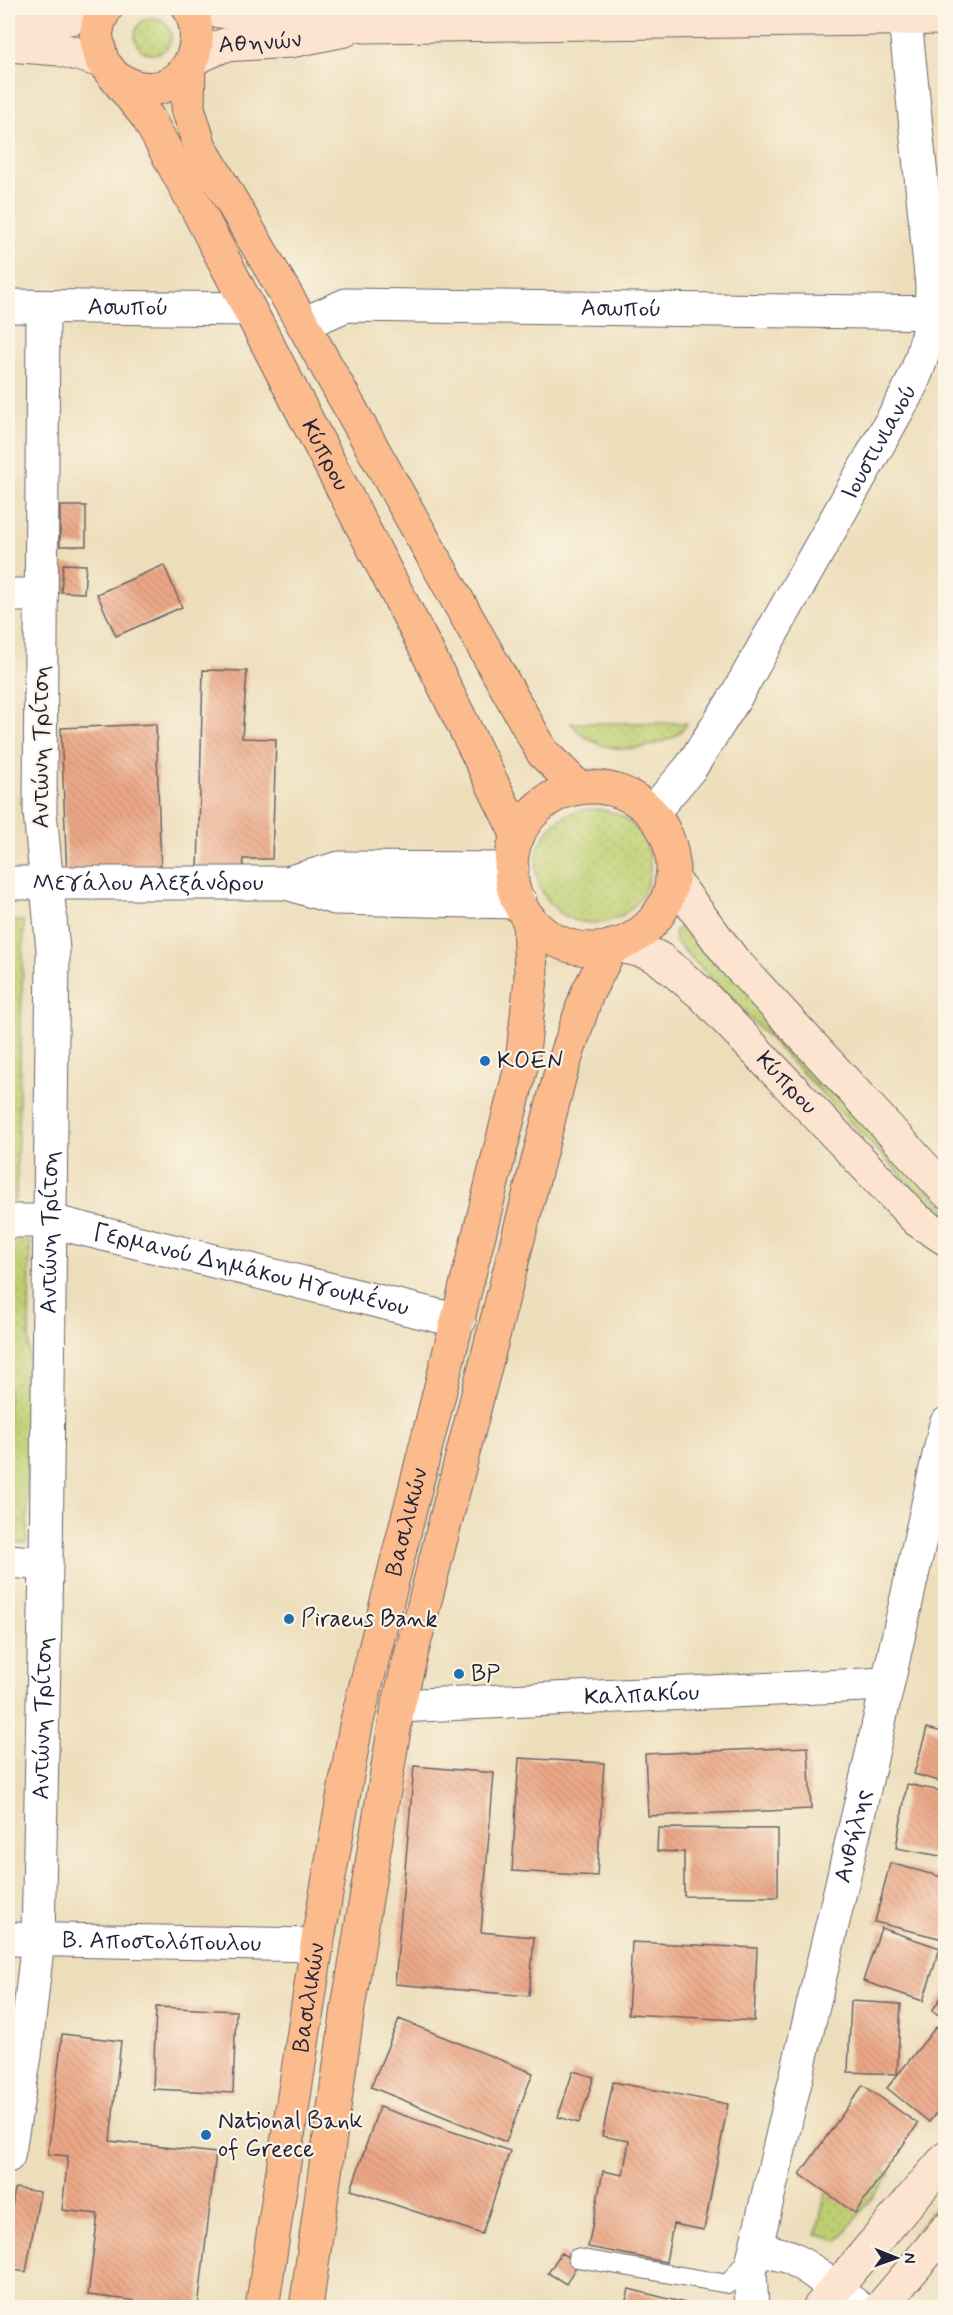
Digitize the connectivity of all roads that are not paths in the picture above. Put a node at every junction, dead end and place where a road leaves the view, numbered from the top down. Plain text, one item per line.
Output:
1 (105, 8) edge
2 (189, 8) edge
3 (196, 8) edge
4 (905, 13) edge
5 (589, 14) edge
6 (945, 18) edge
7 (8, 20) edge
8 (365, 26) junction
9 (8, 45) edge
10 (191, 63) junction
11 (111, 70) junction
12 (8, 306) edge
13 (43, 307) junction
14 (249, 309) junction
15 (939, 313) edge
16 (303, 324) junction
17 (8, 595) edge
18 (41, 595) junction
19 (579, 788) junction
20 (652, 813) junction
21 (518, 836) junction
22 (512, 869) junction
23 (672, 878) junction
24 (8, 883) edge
25 (47, 883) junction
26 (287, 883) junction
27 (524, 910) junction
28 (614, 946) junction
29 (945, 1191) edge
30 (8, 1221) edge
31 (50, 1221) junction
32 (945, 1239) edge
33 (459, 1321) junction
34 (945, 1424) edge
35 (8, 1561) edge
36 (46, 1564) junction
37 (886, 1684) junction
38 (398, 1706) junction
39 (23, 1939) edge
40 (317, 1945) junction
41 (8, 2156) edge
42 (945, 2158) edge
43 (945, 2230) edge
44 (756, 2248) junction
45 (578, 2258) dead end
46 (838, 2301) edge
47 (262, 2307) edge
48 (306, 2307) edge
49 (752, 2307) edge
50 (880, 2307) edge

1 - 7 main road
1 - 11 main road, Κύπρου
2 - 10 main road, Κύπρου
3 - 8 main road, Αθηνών
4 - 5 main road, Αθηνών
4 - 6 main road, Αθηνών
4 - 15 street, Ιουστινιανού
5 - 8 main road, Αθηνών
8 - 10 main road, Αθηνών
9 - 11 main road
10 - 11 main road
10 - 16 main road, Κύπρου
11 - 14 main road, Κύπρου
12 - 13 street, Ασωπού
13 - 14 street, Ασωπού
13 - 18 street, Αντώνη Τρίτση
14 - 21 main road, Κύπρου
15 - 16 street, Ασωπού
15 - 20 street, Ιουστινιανού
16 - 19 main road, Κύπρου
17 - 18 street
18 - 25 street, Αντώνη Τρίτση
19 - 20 main road
19 - 21 main road
20 - 23 main road
21 - 22 main road
22 - 26 street, Μεγάλου Αλεξάνδρου
22 - 27 main road
23 - 28 main road
23 - 29 main road, Κύπρου
24 - 25 street, Μεγάλου Αλεξάνδρου
25 - 26 street, Μεγάλου Αλεξάνδρου
25 - 31 street, Αντώνη Τρίτση
26 - 27 street, Μεγάλου Αλεξάνδρου
27 - 28 main road
27 - 33 main road, Βασιλικών
28 - 32 main road, Κύπρου
28 - 38 main road, Βασιλικών
30 - 31 street, Γερμανού Δημάκου Ηγουμένου
31 - 33 street, Γερμανού Δημάκου Ηγουμένου
31 - 36 street, Αντώνη Τρίτση
33 - 40 main road, Βασιλικών
34 - 37 street, Ανθήλης
35 - 36 street
36 - 39 street, Αντώνη Τρίτση
37 - 38 street, Καλπακίου
37 - 44 street, Ανθήλης
38 - 48 main road, Βασιλικών
39 - 40 street, Β. Αποστολόπουλου
39 - 41 street, Αντώνη Τρίτση
40 - 47 main road, Βασιλικών
42 - 46 main road
43 - 50 main road
44 - 45 lane
44 - 46 street
44 - 49 street, Ανθήλης

